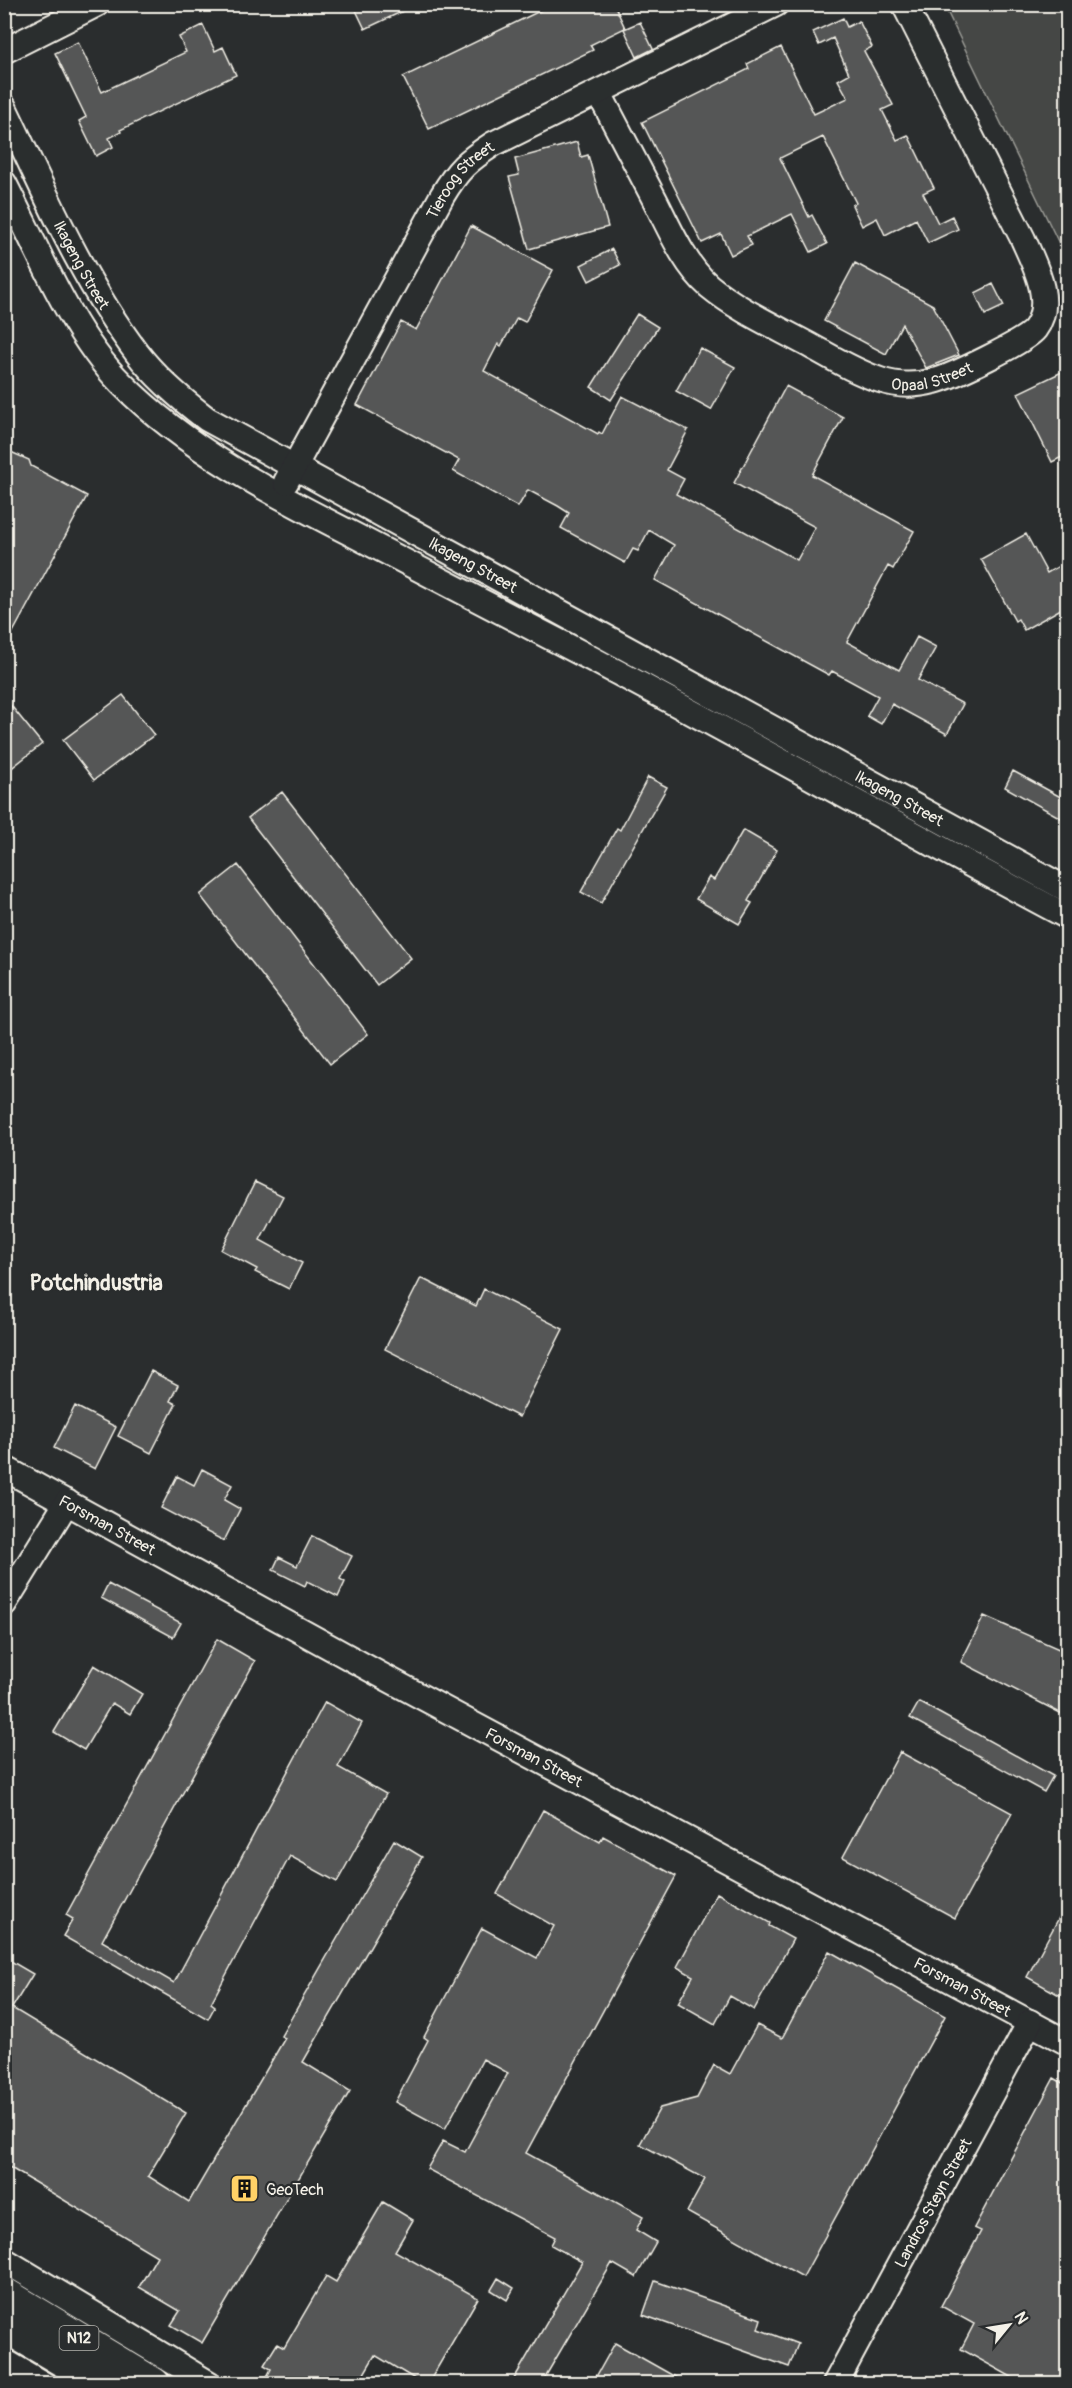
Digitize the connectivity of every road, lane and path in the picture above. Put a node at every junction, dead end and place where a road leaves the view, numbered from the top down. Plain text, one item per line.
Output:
1 (97, 4) edge
2 (776, 4) edge
3 (904, 4) edge
4 (4, 51) edge
5 (599, 93) junction
6 (4, 107) edge
7 (4, 183) edge
8 (294, 467) junction
9 (278, 496) junction
10 (516, 589) junction
11 (503, 613) junction
12 (1068, 890) edge
13 (1068, 917) edge
14 (4, 1468) edge
15 (67, 1502) junction
16 (4, 1604) edge
17 (1030, 2022) junction
18 (1068, 2043) edge
19 (4, 2260) edge
20 (4, 2294) edge
21 (4, 2325) edge
22 (104, 2384) edge
23 (153, 2384) edge
24 (210, 2384) edge
25 (835, 2384) edge

1 - 4 street
2 - 5 street, Tieroog Street
3 - 5 street, Opaal Street
5 - 8 street, Tieroog Street
6 - 8 street, Ikageng Street
7 - 9 street, Ikageng Street
8 - 9 street, Tieroog Street
8 - 10 street, Ikageng Street
9 - 11 street, Ikageng Street
10 - 11 street
10 - 12 street, Ikageng Street
11 - 13 street, Ikageng Street
14 - 15 street, Forsman Street
15 - 16 street
15 - 17 street, Forsman Street
17 - 18 street, Forsman Street
17 - 25 street, Landros Steyn Street
19 - 24 street
20 - 23 highway, N12
21 - 22 highway, N12

